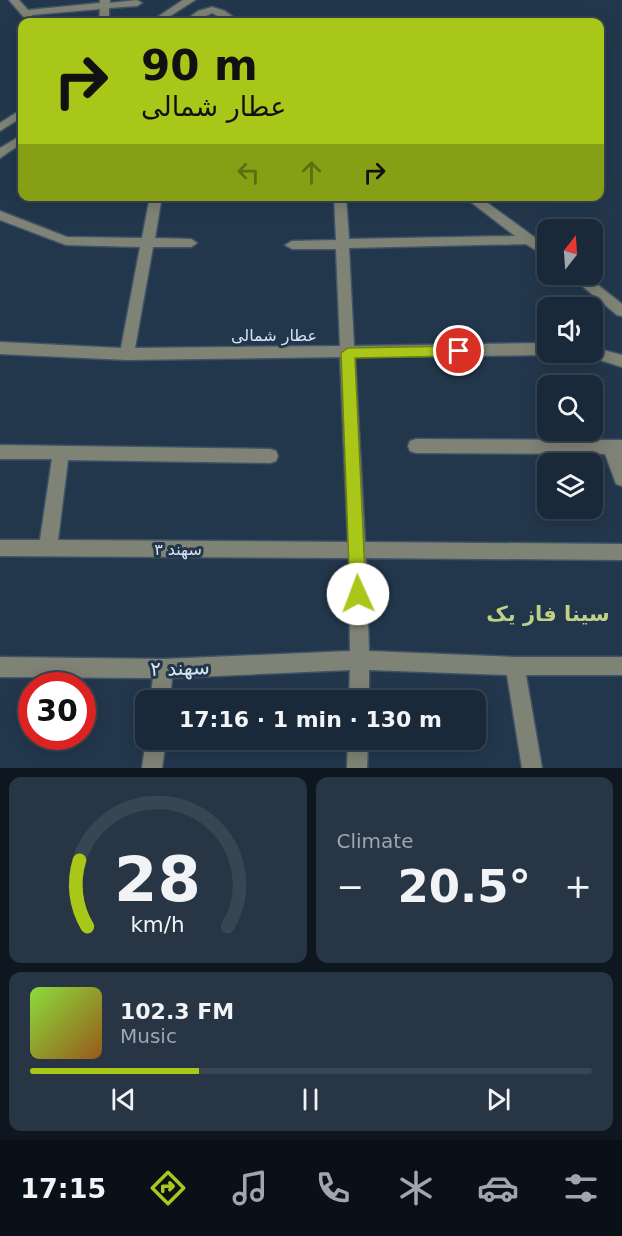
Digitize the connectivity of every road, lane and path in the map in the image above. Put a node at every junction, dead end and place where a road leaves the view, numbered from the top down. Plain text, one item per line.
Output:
1 (14, 0) edge
2 (190, 0) edge
3 (105, 3) edge
4 (137, 3) dead end
5 (26, 14) junction
6 (30, 18) edge
7 (104, 18) edge
8 (161, 18) edge
9 (194, 18) edge
10 (229, 18) edge
11 (18, 115) edge
12 (0, 128) edge
13 (18, 141) edge
14 (0, 154) edge
15 (155, 201) edge
16 (340, 201) edge
17 (476, 201) edge
18 (0, 215) edge
19 (530, 240) junction
20 (148, 241) junction
21 (191, 243) dead end
22 (292, 245) dead end
23 (344, 245) junction
24 (537, 245) edge
25 (588, 285) edge
26 (622, 311) edge
27 (0, 348) edge
28 (537, 349) edge
29 (348, 353) junction
30 (127, 354) junction
31 (603, 355) edge
32 (622, 361) edge
33 (416, 446) dead end
34 (617, 447) edge
35 (0, 452) edge
36 (61, 453) junction
37 (270, 456) dead end
38 (622, 479) edge
39 (0, 548) edge
40 (48, 548) junction
41 (357, 549) junction
42 (622, 552) edge
43 (360, 660) junction
44 (515, 666) junction
45 (622, 666) edge
46 (0, 667) edge
47 (164, 669) junction
48 (161, 690) edge
49 (359, 690) edge
50 (155, 750) edge
51 (358, 750) edge
52 (152, 768) edge
53 (357, 768) edge
54 (532, 768) edge

1 - 5 street
2 - 8 street
3 - 4 street
3 - 5 street
3 - 7 street
5 - 6 street
9 - 10 street
11 - 12 street
13 - 14 street
15 - 20 street
16 - 23 street
17 - 19 street
18 - 20 street
19 - 23 street
19 - 24 street
20 - 21 street
20 - 30 street
22 - 23 street
23 - 29 street
25 - 26 street
27 - 30 street, عطار شمالی
28 - 29 street, عطار شمالی
29 - 30 street, عطار شمالی
29 - 41 street
31 - 32 street
33 - 34 street
34 - 38 street
35 - 36 street
36 - 37 street
36 - 40 street
39 - 40 street, سهند ۳
40 - 41 street, سهند ۳
41 - 42 street, سهند ۳
41 - 43 street
43 - 44 street, سهند ۲
43 - 47 street, سهند ۲
43 - 49 street
44 - 45 street, سهند ۲
44 - 54 street
46 - 47 street, سهند ۲
47 - 48 street
50 - 52 street
51 - 53 street

